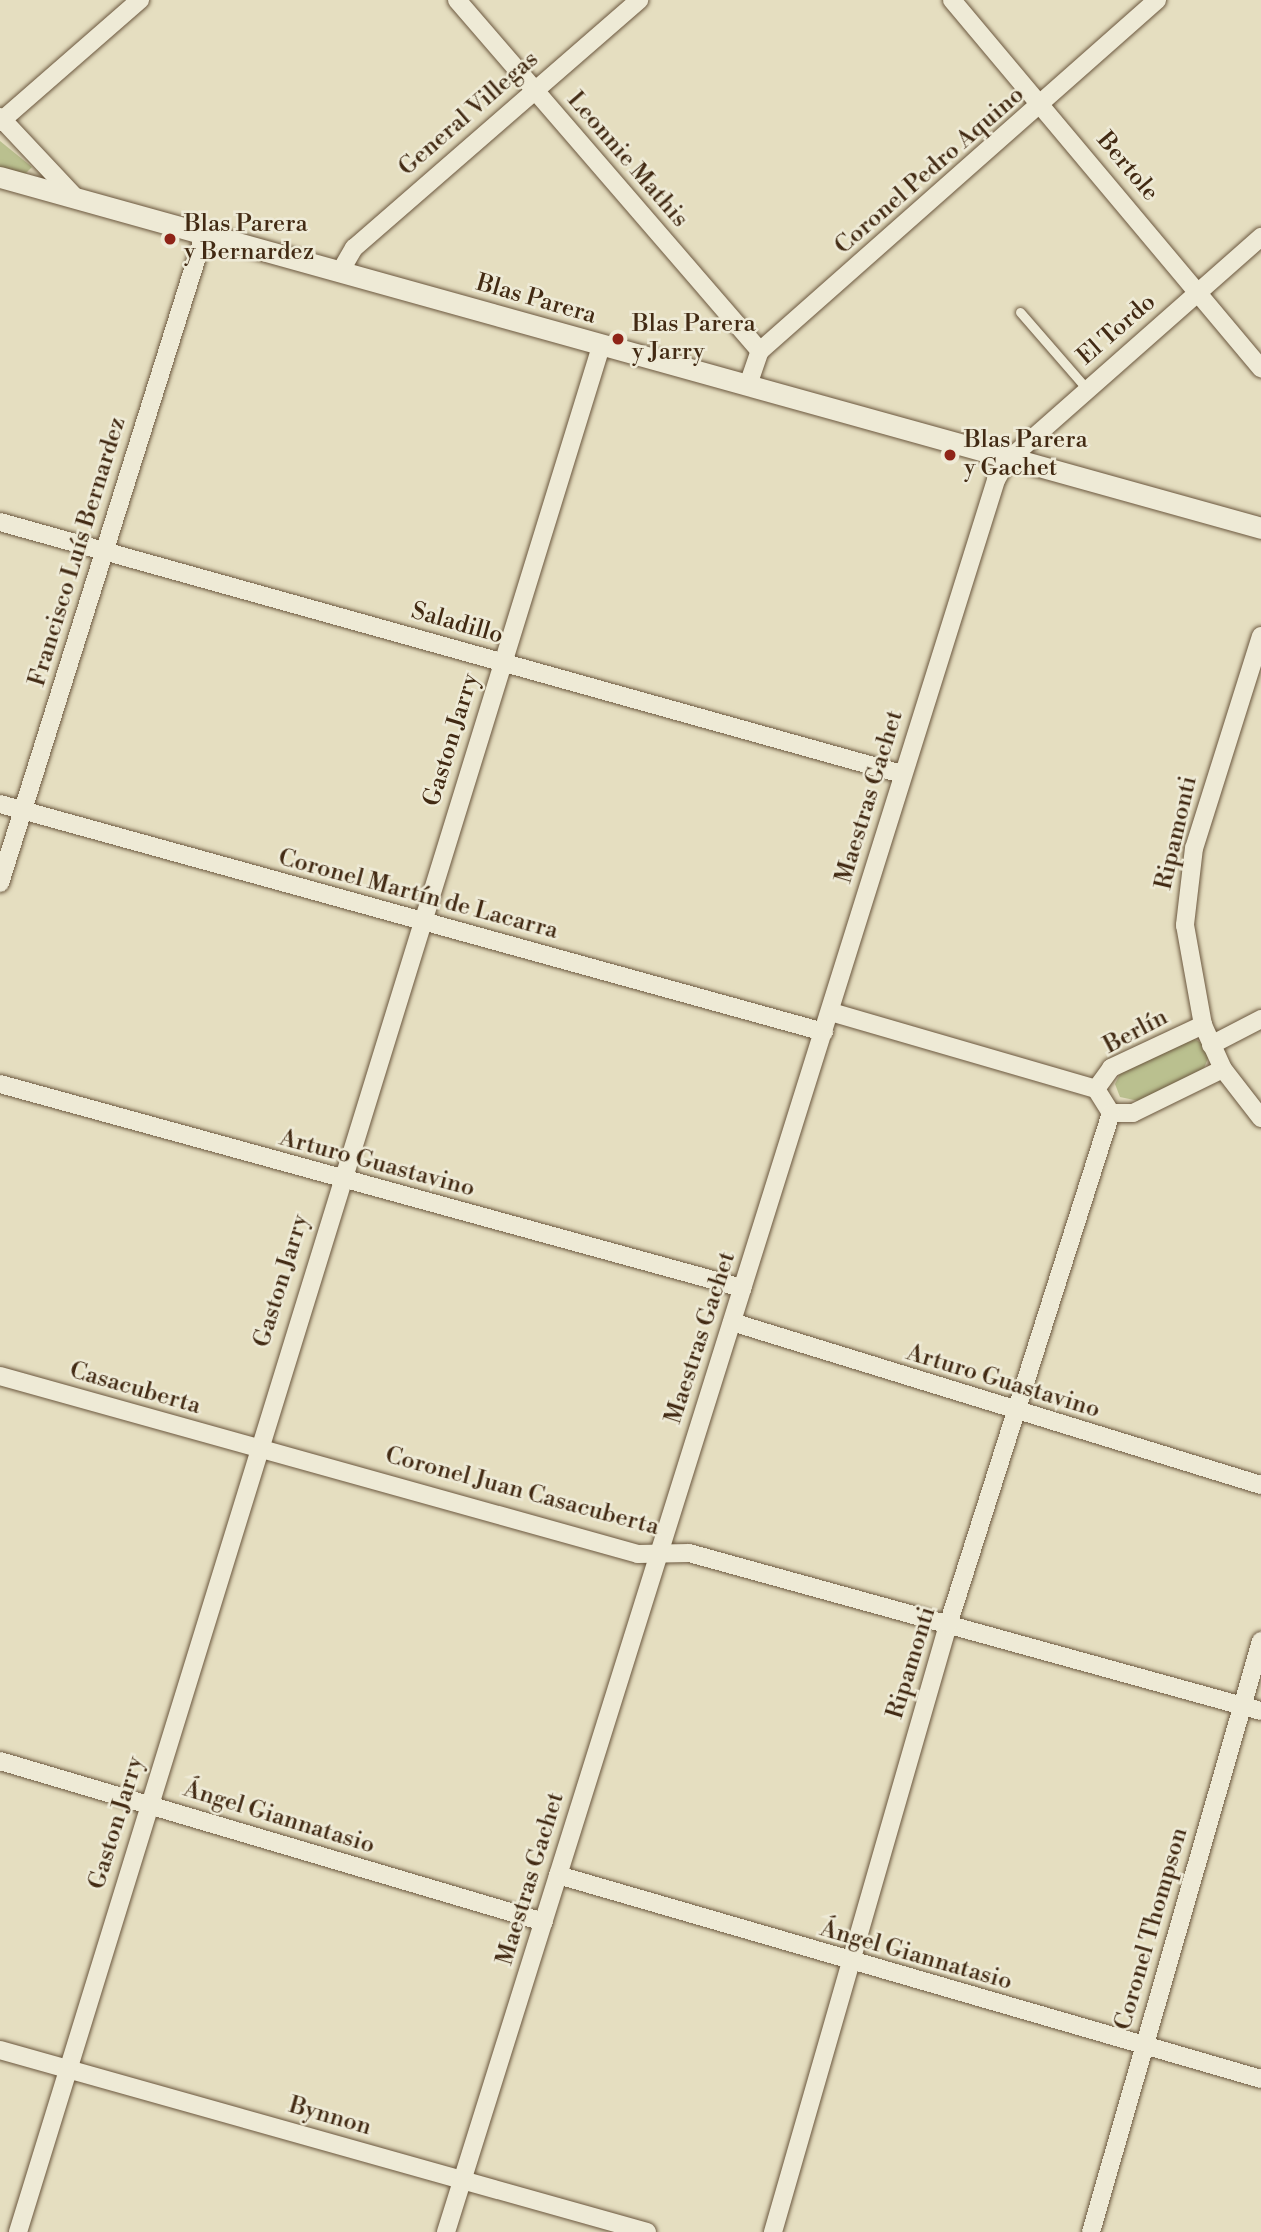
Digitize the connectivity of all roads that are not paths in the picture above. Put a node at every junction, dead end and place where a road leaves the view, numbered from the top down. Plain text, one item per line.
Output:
1 (140, 0) edge
2 (457, 0) edge
3 (639, 0) edge
4 (952, 0) edge
5 (1157, 0) edge
6 (534, 89) junction
7 (1044, 105) junction
8 (1, 120) edge
9 (0, 177) edge
10 (77, 199) junction
11 (204, 235) junction
12 (1261, 237) edge
13 (340, 272) junction
14 (1198, 291) junction
15 (1020, 312) dead end
16 (601, 346) junction
17 (760, 351) junction
18 (1261, 368) edge
19 (748, 385) junction
20 (1087, 389) junction
21 (1007, 461) junction
22 (0, 522) edge
23 (1261, 528) edge
24 (104, 552) junction
25 (1261, 636) edge
26 (502, 662) junction
27 (902, 774) junction
28 (0, 804) edge
29 (23, 810) junction
30 (0, 883) edge
31 (421, 922) junction
32 (831, 1012) junction
33 (1261, 1019) edge
34 (1203, 1025) junction
35 (824, 1032) junction
36 (1212, 1045) junction
37 (1223, 1069) junction
38 (0, 1084) edge
39 (1096, 1089) junction
40 (1111, 1113) junction
41 (1261, 1118) edge
42 (339, 1179) junction
43 (742, 1288) junction
44 (732, 1322) junction
45 (0, 1376) edge
46 (1014, 1412) junction
47 (257, 1447) junction
48 (1261, 1485) edge
49 (657, 1557) junction
50 (948, 1625) junction
51 (1261, 1641) edge
52 (1242, 1705) junction
53 (1261, 1711) edge
54 (0, 1761) edge
55 (148, 1804) junction
56 (558, 1875) junction
57 (544, 1922) junction
58 (849, 1963) junction
59 (1143, 2046) junction
60 (0, 2050) edge
61 (67, 2070) junction
62 (1261, 2079) edge
63 (463, 2179) junction
64 (18, 2232) edge
65 (446, 2232) edge
66 (647, 2232) edge
67 (773, 2232) edge
68 (1091, 2232) edge

1 - 8 street
2 - 6 street, Leonnie Mathis
3 - 6 street, General Villegas
4 - 7 street, Bertole
5 - 7 street, Coronel Pedro Aquino
6 - 13 street, General Villegas
6 - 17 street, Leonnie Mathis
7 - 14 street, Bertole
7 - 17 street, Coronel Pedro Aquino
8 - 10 street
9 - 10 street, Blas Parera
10 - 11 street, Blas Parera
11 - 13 street, Blas Parera
11 - 24 street, Francisco Luís Bernardez
12 - 14 street, El Tordo
13 - 16 street, Blas Parera
14 - 18 street, Bertole
14 - 20 street, El Tordo
15 - 20 lane
16 - 19 street, Blas Parera
16 - 26 street, Gaston Jarry
17 - 19 street, Coronel Pedro Aquino
19 - 21 street, Blas Parera
20 - 21 street, El Tordo
21 - 23 street, Blas Parera
21 - 27 street, Maestras Gachet
22 - 24 street, Saladillo
24 - 26 street, Saladillo
24 - 29 street, Francisco Luís Bernardez
25 - 34 street, Ripamonti
26 - 27 street, Saladillo
26 - 31 street, Gaston Jarry
27 - 32 street, Maestras Gachet
28 - 29 street, Coronel Martín de Lacarra
29 - 30 street, Francisco Luís Bernardez
29 - 31 street, Coronel Martín de Lacarra
31 - 35 street, Coronel Martín de Lacarra
31 - 42 street, Gaston Jarry
32 - 35 street, Maestras Gachet
32 - 39 street
33 - 36 street
34 - 36 street, Ripamonti
34 - 39 street, Berlín
35 - 43 street, Maestras Gachet
36 - 37 street
37 - 40 street
37 - 41 street
38 - 42 street, Arturo Guastavino
39 - 40 street
40 - 46 street, Ripamonti
42 - 43 street, Arturo Guastavino
42 - 47 street, Gaston Jarry
43 - 44 street, Maestras Gachet
44 - 46 street, Arturo Guastavino
44 - 49 street, Maestras Gachet
45 - 47 street, Casacuberta
46 - 48 street, Arturo Guastavino
46 - 50 street, Ripamonti
47 - 49 street, Coronel Juan Casacuberta
47 - 55 street, Gaston Jarry
49 - 50 street, Coronel Juan Casacuberta
49 - 56 street, Maestras Gachet
50 - 52 street, Coronel Juan Casacuberta
50 - 58 street, Ripamonti
51 - 52 street, Coronel Thompson
52 - 53 street, Coronel Juan Casacuberta
52 - 59 street, Coronel Thompson
54 - 55 street, Ángel Giannatasio
55 - 57 street, Ángel Giannatasio
55 - 61 street, Gaston Jarry
56 - 57 street, Maestras Gachet
56 - 58 street, Ángel Giannatasio
57 - 63 street, Maestras Gachet
58 - 59 street, Ángel Giannatasio
58 - 67 street, Ripamonti
59 - 62 street, Ángel Giannatasio
59 - 68 street, Coronel Thompson
60 - 61 street, Bynnon
61 - 63 street, Bynnon
61 - 64 street, Gaston Jarry
63 - 65 street, Maestras Gachet
63 - 66 street, Bynnon

